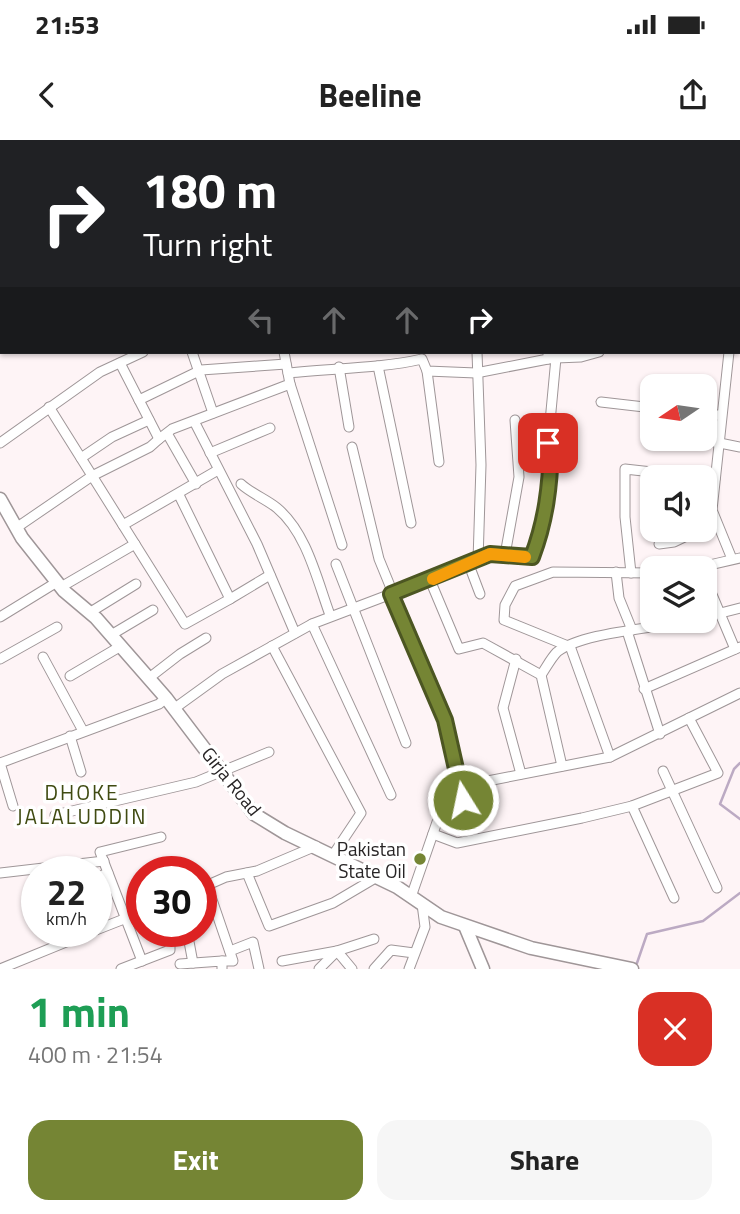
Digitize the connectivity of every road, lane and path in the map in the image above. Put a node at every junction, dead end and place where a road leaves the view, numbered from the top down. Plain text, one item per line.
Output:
1 (140, 354) edge
2 (193, 354) edge
3 (284, 354) edge
4 (477, 354) edge
5 (591, 354) edge
6 (729, 354) edge
7 (551, 356) edge
8 (120, 363) junction
9 (378, 366) junction
10 (339, 367) junction
11 (287, 369) junction
12 (201, 370) junction
13 (427, 372) junction
14 (475, 373) junction
15 (290, 384) junction
16 (139, 400) junction
17 (601, 402) dead end
18 (640, 406) edge
19 (49, 407) junction
20 (214, 414) junction
21 (721, 415) joint
22 (149, 420) junction
23 (515, 420) dead end
24 (194, 421) junction
25 (270, 428) dead end
26 (349, 428) dead end
27 (164, 437) junction
28 (0, 443) edge
29 (719, 443) junction
30 (352, 447) dead end
31 (740, 447) edge
32 (210, 453) junction
33 (81, 458) junction
34 (439, 462) dead end
35 (717, 465) edge
36 (218, 470) junction
37 (640, 471) edge
38 (92, 476) junction
39 (196, 484) junction
40 (241, 484) dead end
41 (178, 495) junction
42 (2, 505) edge
43 (411, 523) dead end
44 (123, 524) junction
45 (717, 524) edge
46 (16, 527) junction
47 (674, 542) edge
48 (135, 544) junction
49 (659, 544) dead end
50 (342, 545) dead end
51 (505, 555) junction
52 (736, 558) edge
53 (473, 563) junction
54 (717, 563) edge
55 (336, 564) dead end
56 (617, 572) junction
57 (631, 572) junction
58 (640, 572) edge
59 (270, 575) junction
60 (430, 580) junction
61 (136, 584) dead end
62 (59, 585) junction
63 (391, 594) junction
64 (480, 594) dead end
65 (230, 598) junction
66 (717, 606) edge
67 (351, 607) junction
68 (740, 608) edge
69 (153, 610) dead end
70 (89, 612) junction
71 (720, 613) junction
72 (717, 614) edge
73 (330, 615) junction
74 (0, 617) edge
75 (312, 624) junction
76 (57, 627) dead end
77 (640, 629) edge
78 (630, 631) junction
79 (295, 633) junction
80 (111, 635) junction
81 (206, 638) dead end
82 (121, 646) junction
83 (272, 646) junction
84 (569, 646) junction
85 (738, 648) edge
86 (43, 657) dead end
87 (0, 659) edge
88 (516, 659) junction
89 (541, 675) junction
90 (70, 676) dead end
91 (149, 678) junction
92 (644, 689) junction
93 (740, 693) edge
94 (171, 703) junction
95 (689, 718) junction
96 (83, 731) junction
97 (660, 734) junction
98 (70, 736) junction
99 (406, 743) dead end
100 (269, 752) dead end
101 (610, 757) junction
102 (0, 763) edge
103 (562, 766) junction
104 (222, 770) junction
105 (663, 771) dead end
106 (81, 772) dead end
107 (521, 774) junction
108 (462, 786) junction
109 (672, 791) junction
110 (391, 795) dead end
111 (13, 806) dead end
112 (632, 806) junction
113 (55, 815) dead end
114 (433, 834) junction
115 (161, 837) dead end
116 (316, 846) junction
117 (333, 855) junction
118 (102, 856) edge
119 (21, 871) edge
120 (0, 873) edge
121 (247, 873) junction
122 (377, 877) junction
123 (217, 882) edge
124 (112, 884) edge
125 (716, 888) dead end
126 (674, 898) dead end
127 (417, 900) junction
128 (125, 918) junction
129 (217, 918) edge
130 (112, 923) edge
131 (465, 926) junction
132 (374, 939) dead end
133 (54, 947) edge
134 (170, 947) edge
135 (190, 947) edge
136 (230, 951) junction
137 (337, 951) junction
138 (414, 953) junction
139 (142, 961) junction
140 (282, 961) dead end
141 (193, 963) junction
142 (168, 964) dead end
143 (222, 965) edge
144 (181, 967) edge
145 (0, 969) edge
146 (121, 969) edge
147 (259, 969) edge
148 (319, 969) edge
149 (352, 969) edge
150 (374, 969) edge
151 (409, 969) edge
152 (484, 969) edge
153 (632, 969) edge

1 - 8 street
2 - 12 street
3 - 11 street
4 - 14 street
5 - 7 street
6 - 21 street
7 - 14 street
7 - 51 street
8 - 16 street
8 - 19 street
9 - 10 street
9 - 13 street
9 - 43 street
10 - 11 street
10 - 26 street
11 - 12 street
11 - 15 street
12 - 16 street
12 - 20 street
13 - 14 street
13 - 34 street
14 - 53 street
15 - 20 street
15 - 50 street
16 - 22 street
17 - 18 street
19 - 28 street
19 - 33 street
20 - 24 street
21 - 29 street
22 - 27 street
22 - 33 street
23 - 51 street
24 - 27 street
24 - 32 street
25 - 32 street
27 - 38 street
27 - 39 street
29 - 31 street
29 - 35 street
30 - 63 street
32 - 36 street
33 - 38 street
36 - 39 street
36 - 59 street
37 - 57 street
38 - 44 street
38 - 46 street
39 - 41 street
40 - 73 street
41 - 44 street
41 - 65 street
42 - 46 main road, Girja Road
44 - 48 street
45 - 52 street
46 - 62 main road, Girja Road
47 - 49 street
48 - 62 street
48 - 65 street
51 - 53 street
52 - 54 street
53 - 60 street
53 - 64 street
55 - 67 street
56 - 57 street
56 - 78 street
56 - 84 street
57 - 58 street
59 - 65 street
59 - 79 street
60 - 63 street
60 - 88 street
61 - 70 street
62 - 70 main road, Girja Road
62 - 74 street
63 - 67 street
63 - 108 street
66 - 71 street
67 - 73 street
67 - 99 street
68 - 71 street
69 - 80 street
70 - 80 main road, Girja Road
71 - 72 street
71 - 85 street
73 - 75 street
75 - 79 street
75 - 110 street
76 - 87 street
77 - 78 street
78 - 84 street
78 - 92 street
79 - 83 street
80 - 82 main road, Girja Road
81 - 91 street
82 - 90 street
82 - 91 main road, Girja Road
83 - 94 street
83 - 117 street
84 - 89 street
84 - 101 street
85 - 92 street
86 - 96 street
88 - 89 street
88 - 107 street
89 - 103 street
91 - 94 main road, Girja Road
92 - 97 street
93 - 95 street
94 - 96 street
94 - 104 main road, Girja Road
95 - 97 street
95 - 109 street
96 - 98 street
97 - 101 street
98 - 102 street
98 - 106 street
100 - 104 street
101 - 103 street
102 - 111 street
103 - 107 street
104 - 113 street
104 - 116 main road, Girja Road
105 - 109 street
107 - 108 street
108 - 114 street
109 - 112 street
109 - 125 street
112 - 114 street
112 - 126 street
114 - 127 street
115 - 118 street
116 - 117 main road, Girja Road
116 - 121 street
117 - 122 main road, Girja Road
119 - 120 street
121 - 122 street
121 - 123 street
122 - 127 main road, Girja Road
124 - 128 street
127 - 131 main road, Girja Road
127 - 138 street
128 - 130 street
128 - 139 street
129 - 136 street
131 - 152 main road
131 - 153 main road, Girja Road
132 - 137 street
133 - 145 street
134 - 139 street
135 - 141 street
136 - 143 street
136 - 147 street
137 - 140 street
137 - 148 street
137 - 149 street
138 - 150 street
138 - 151 street
139 - 146 street
141 - 143 street
141 - 144 street
142 - 144 street

